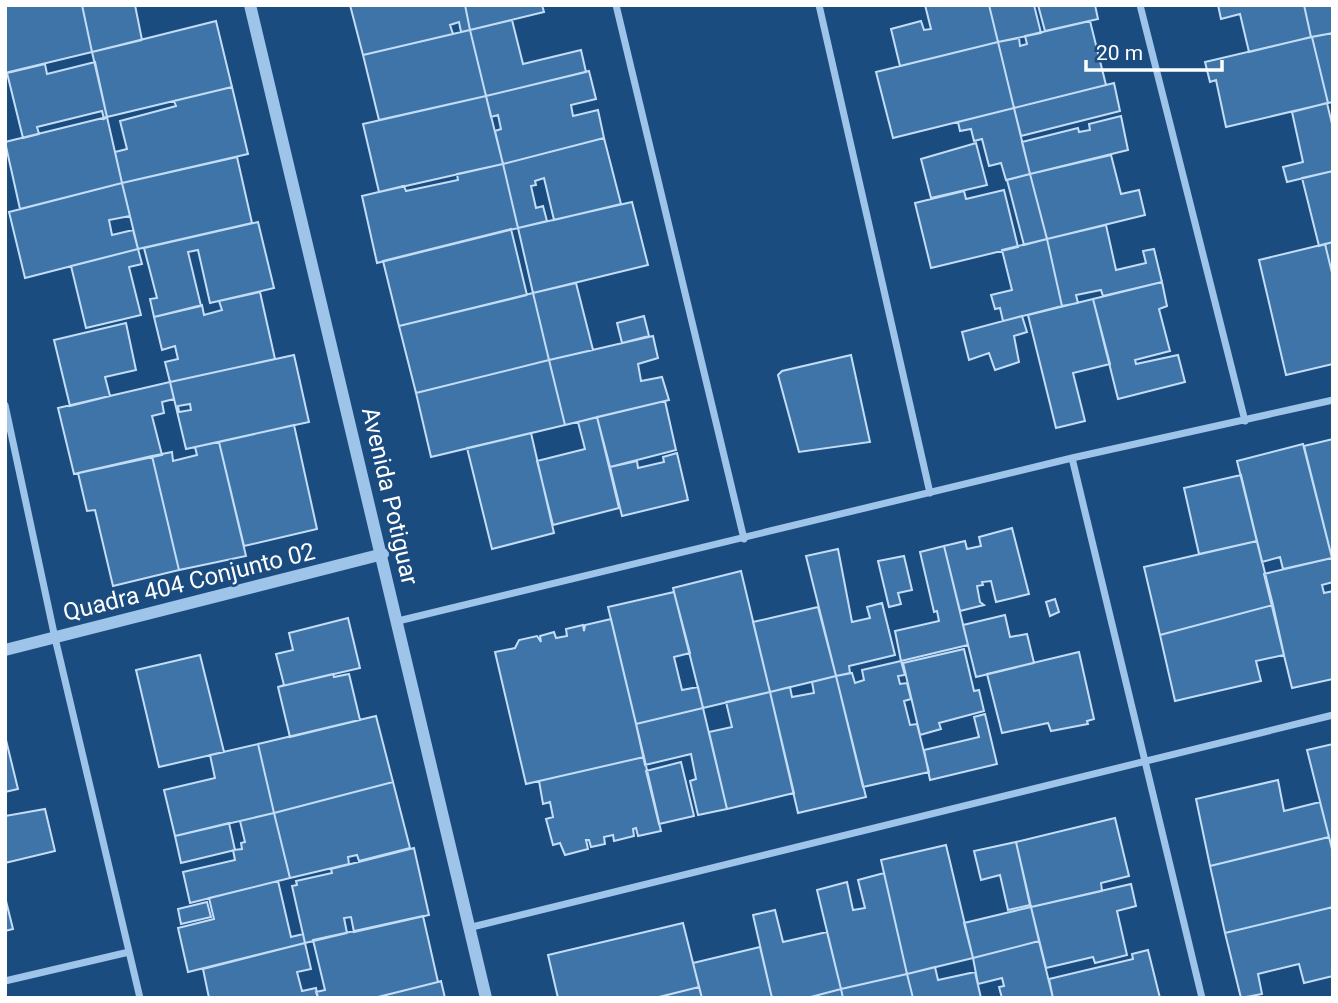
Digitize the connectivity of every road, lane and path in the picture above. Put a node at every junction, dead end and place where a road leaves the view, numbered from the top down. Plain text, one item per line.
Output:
1 (250, 5) edge
2 (616, 5) edge
3 (819, 5) edge
4 (1140, 5) edge
5 (1333, 400) edge
6 (5, 405) edge
7 (1245, 421) junction
8 (1072, 458) junction
9 (930, 493) junction
10 (744, 539) junction
11 (383, 554) junction
12 (398, 621) junction
13 (55, 638) junction
14 (5, 650) edge
15 (1333, 715) edge
16 (1147, 762) junction
17 (468, 928) junction
18 (129, 952) junction
19 (5, 982) edge
20 (140, 998) edge
21 (486, 998) edge
22 (1202, 998) edge

1 - 11 street, Avenida Potiguar
2 - 10 street
3 - 9 street
4 - 7 street
5 - 7 street
6 - 13 street
7 - 8 street
8 - 9 street
8 - 16 street
9 - 10 street
10 - 12 street
11 - 12 street, Avenida Potiguar
11 - 13 street, Quadra 404 Conjunto 02
12 - 17 street, Avenida Potiguar
13 - 14 street, Quadra 404 Conjunto 02
13 - 18 street
15 - 16 street
16 - 17 street
16 - 22 street
17 - 21 street, Avenida Potiguar
18 - 19 street
18 - 20 street

